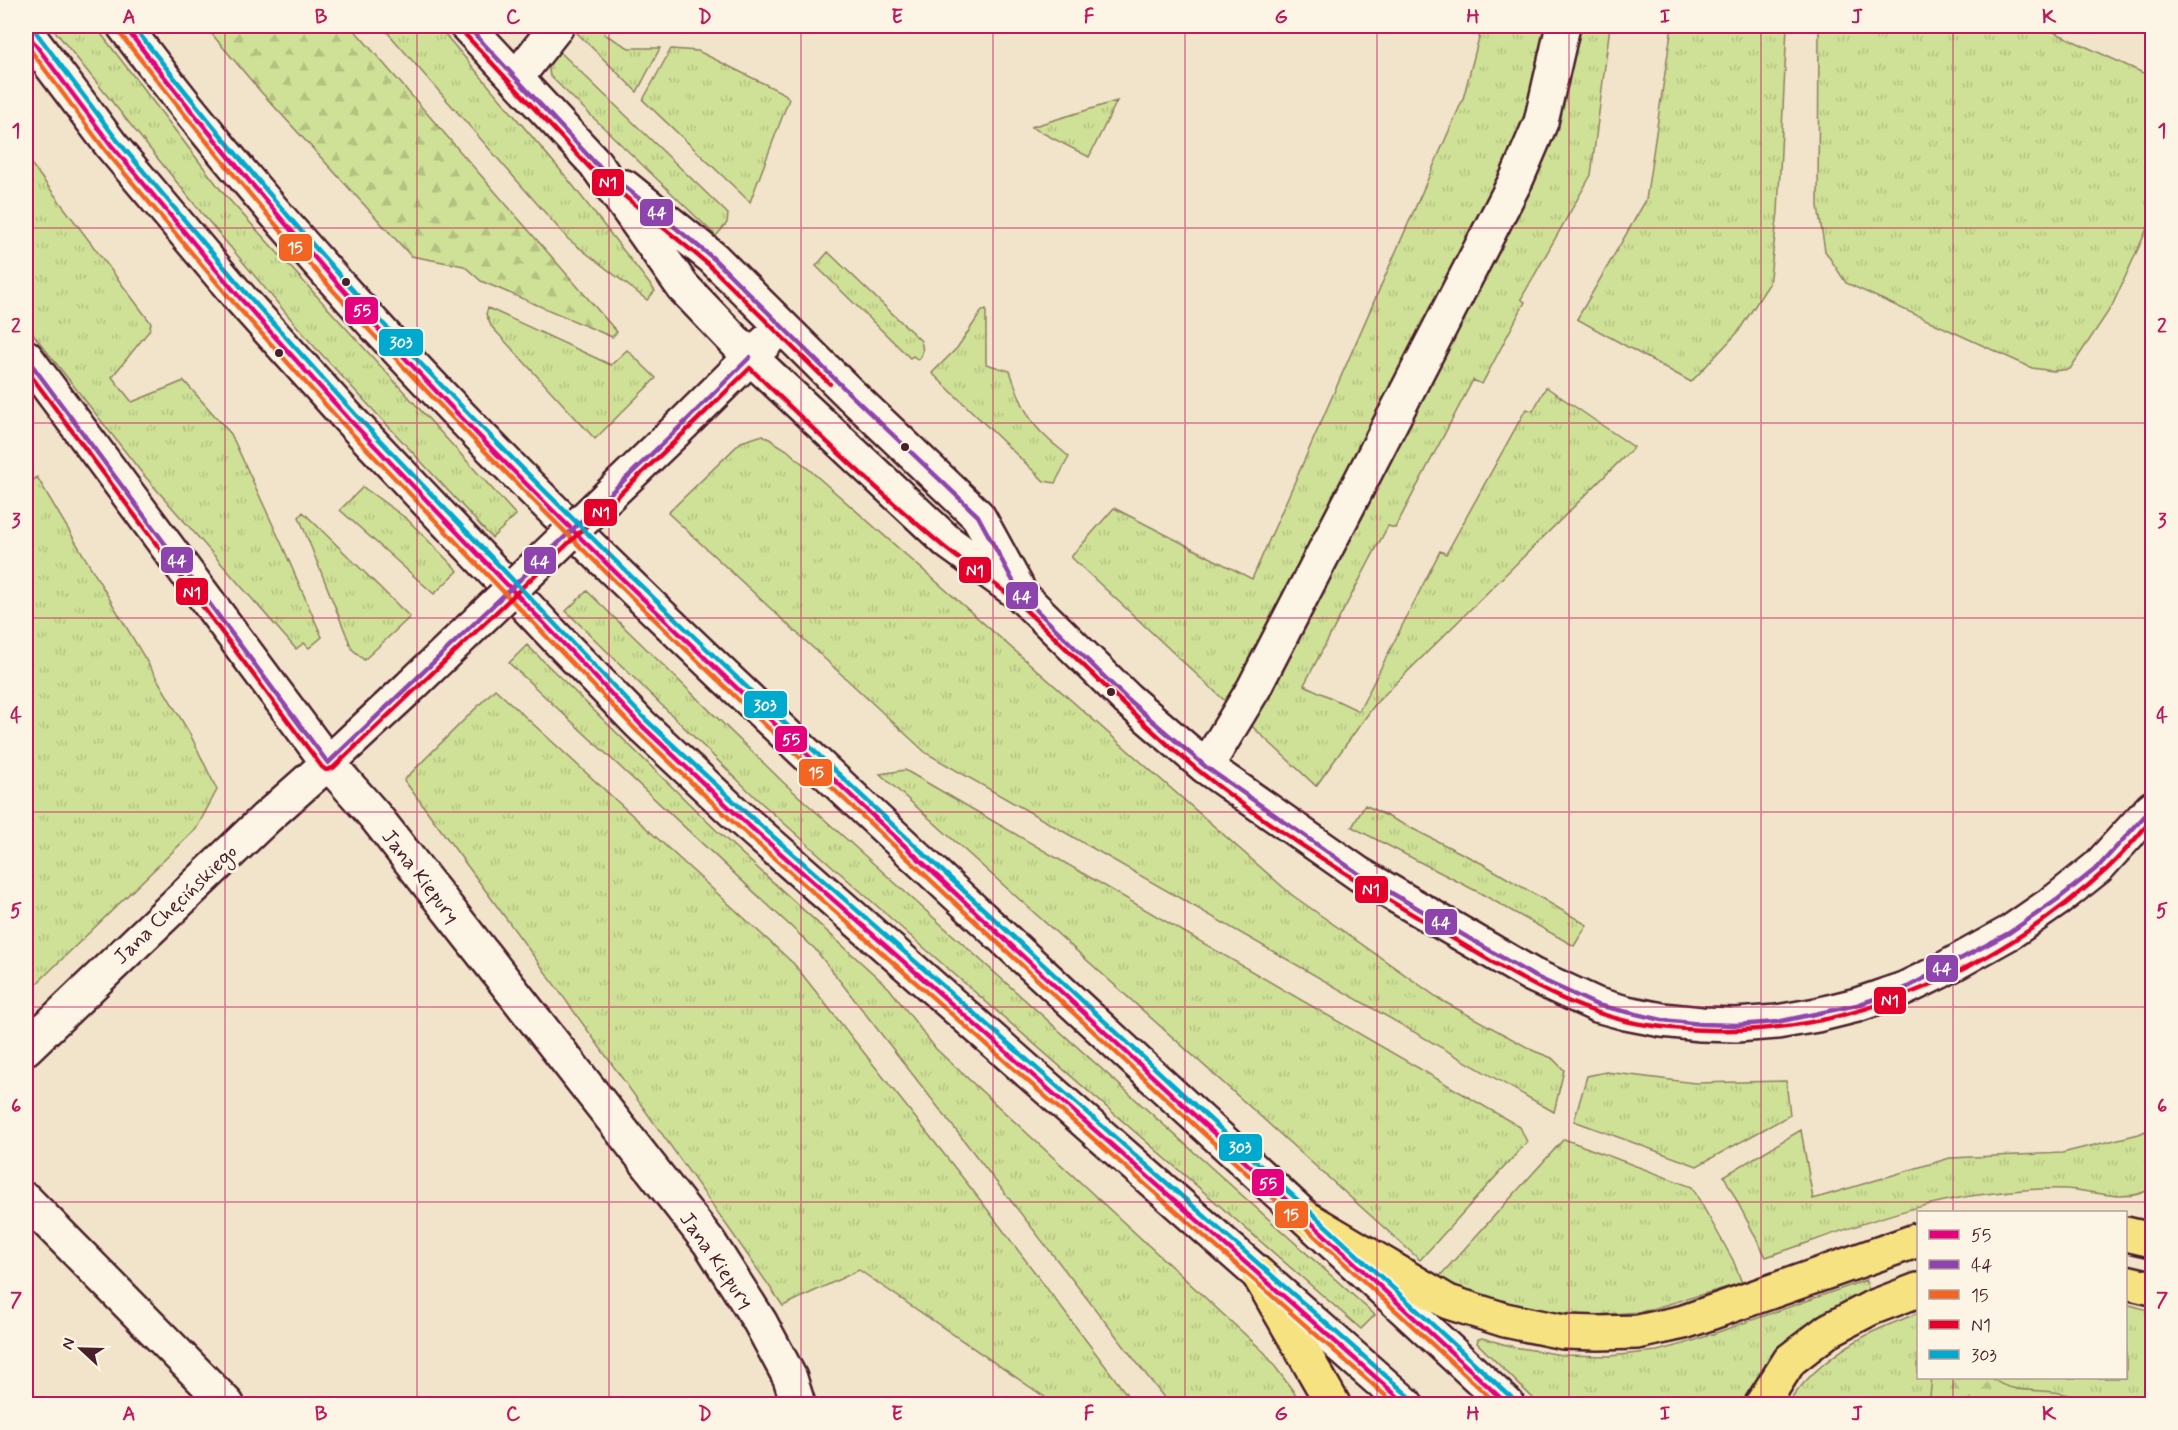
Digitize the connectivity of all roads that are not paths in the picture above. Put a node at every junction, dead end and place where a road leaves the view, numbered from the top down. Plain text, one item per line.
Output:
1 (124, 26) edge
2 (468, 26) edge
3 (557, 26) edge
4 (1563, 26) edge
5 (26, 32) edge
6 (517, 77) junction
7 (595, 163) junction
8 (782, 326) junction
9 (26, 357) edge
10 (750, 357) junction
11 (1020, 594) junction
12 (328, 763) junction
13 (1206, 767) junction
14 (2152, 808) edge
15 (26, 1048) edge
16 (26, 1200) edge
17 (1308, 1219) junction
18 (2127, 1234) edge
19 (1917, 1240) edge
20 (2152, 1240) edge
21 (1259, 1275) junction
22 (2127, 1282) edge
23 (2152, 1288) edge
24 (1917, 1290) edge
25 (227, 1404) edge
26 (798, 1404) edge
27 (1333, 1404) edge
28 (1406, 1404) edge
29 (1507, 1404) edge
30 (1762, 1404) edge

1 - 17 street
2 - 6 street
3 - 6 street
4 - 13 street
5 - 21 street
6 - 7 street
7 - 8 street
7 - 10 street
8 - 10 street, Jana Chęcińskiego
8 - 11 street
9 - 12 street, Jana Kiepury
10 - 11 street
10 - 12 street, Jana Chęcińskiego, bridge
11 - 13 street
12 - 15 street, Jana Chęcińskiego
12 - 26 street, Jana Kiepury
13 - 14 street
16 - 25 street
17 - 19 main road
17 - 29 street
18 - 20 main road
21 - 27 main road
21 - 28 street
22 - 23 main road
24 - 30 main road

